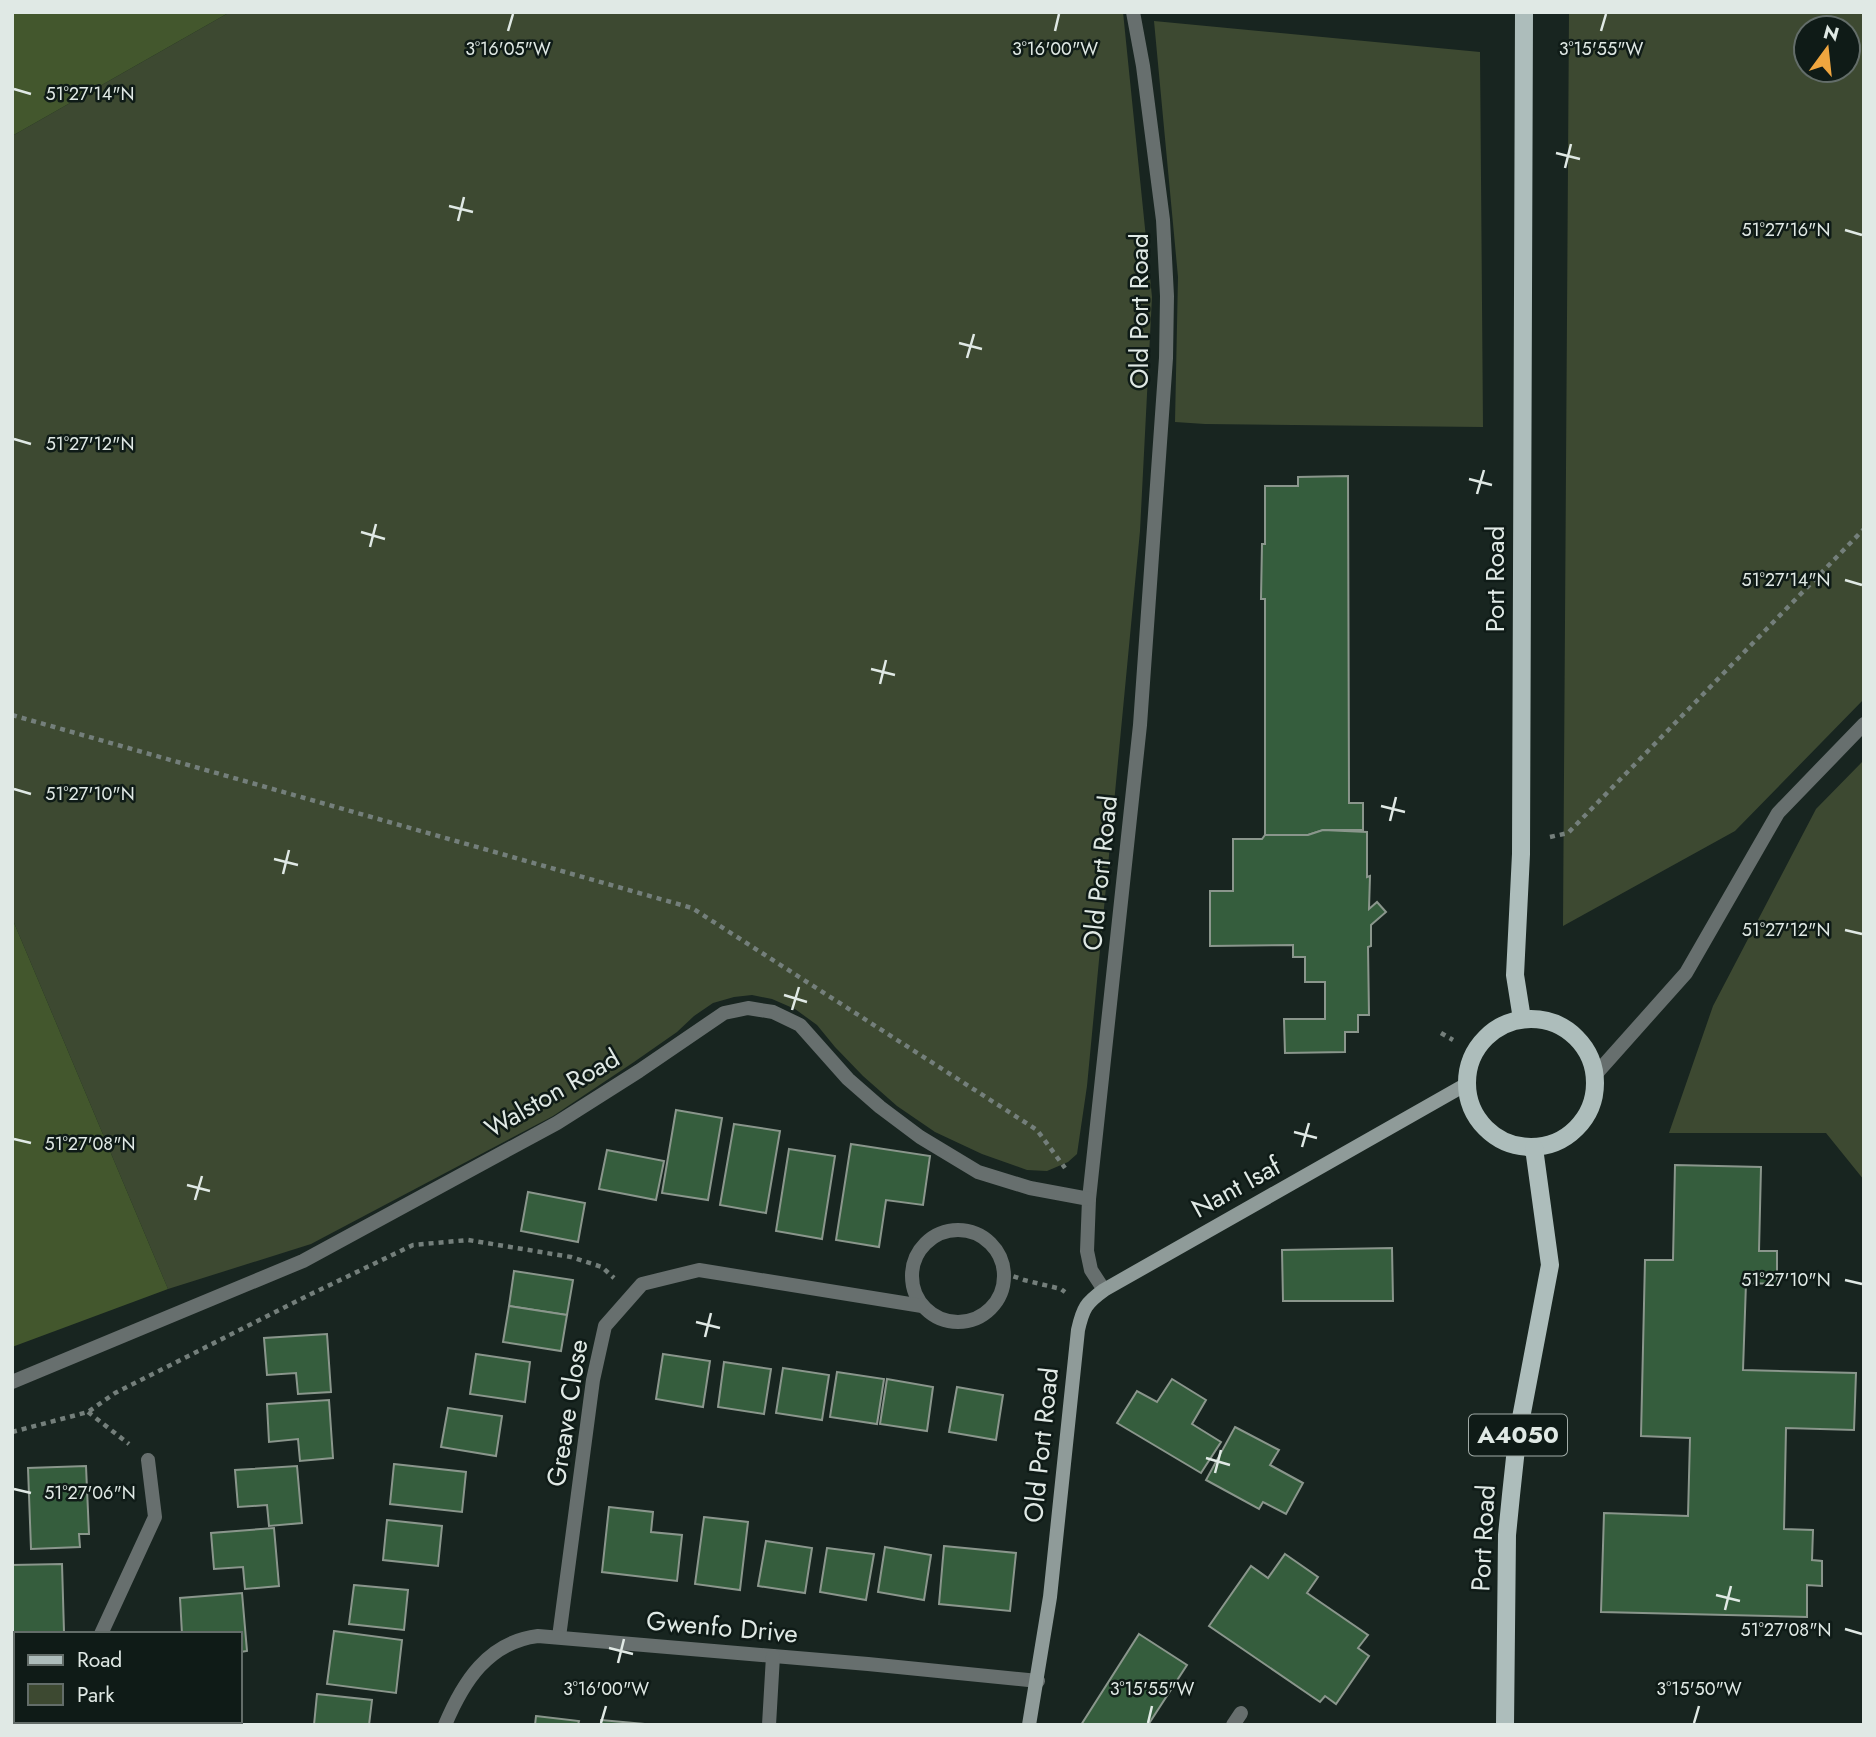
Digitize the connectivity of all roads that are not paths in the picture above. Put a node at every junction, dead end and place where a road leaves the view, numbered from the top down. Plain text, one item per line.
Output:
1 (1133, 12) edge
2 (1524, 12) edge
3 (1864, 724) edge
4 (1522, 1019) junction
5 (1595, 1075) junction
6 (1465, 1085) junction
7 (1534, 1148) junction
8 (1089, 1199) junction
9 (1104, 1290) junction
10 (922, 1306) junction
11 (12, 1382) edge
12 (148, 1460) road end
13 (103, 1632) edge
14 (559, 1637) junction
15 (773, 1656) junction
16 (1038, 1681) junction
17 (445, 1725) edge
18 (769, 1725) edge
19 (1029, 1725) edge
20 (1506, 1725) edge

1 - 8 street, Old Port Road
2 - 4 main road, Port Road
3 - 5 street
4 - 5 main road
4 - 6 main road
5 - 7 main road
6 - 7 main road
6 - 9 street, Nant Isaf
7 - 20 main road, Port Road / A4050
8 - 9 street, Old Port Road
8 - 11 street, Walston Road
9 - 16 street, Old Port Road
10 - 10 street, Greave Close
10 - 14 street, Greave Close
12 - 13 street
14 - 15 street, Gwenfo Drive
14 - 17 street, Gwenfo Drive
15 - 16 street, Gwenfo Drive
15 - 18 street
16 - 19 street, Old Port Road

